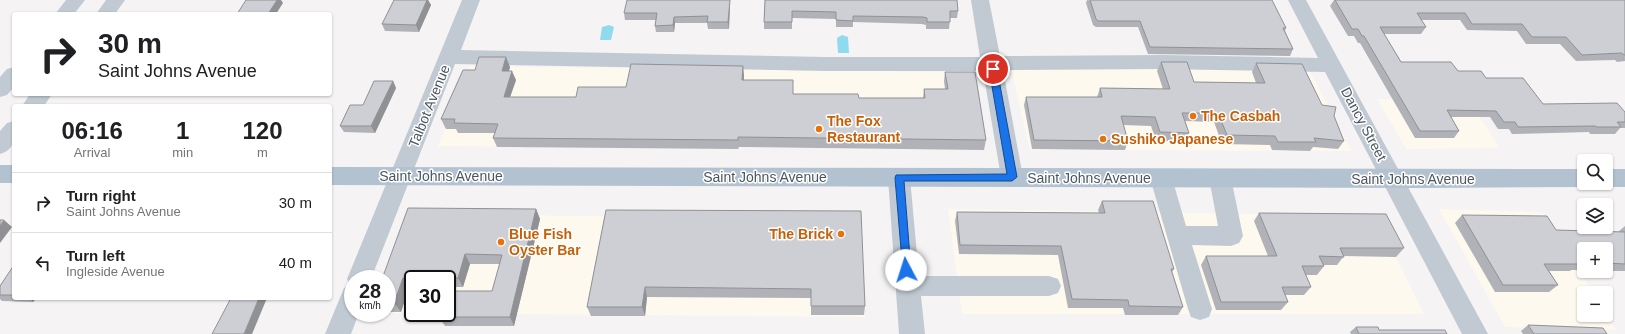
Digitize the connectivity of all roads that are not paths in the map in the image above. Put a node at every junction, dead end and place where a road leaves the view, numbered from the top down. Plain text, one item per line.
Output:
1 (76, 0) edge
2 (116, 0) edge
3 (471, 0) edge
4 (980, 0) edge
5 (1297, 0) edge
6 (66, 12) edge
7 (107, 12) edge
8 (992, 64) junction
9 (445, 66) junction
10 (1332, 66) junction
11 (571, 73) dead end
12 (12, 76) edge
13 (0, 90) edge
14 (40, 96) edge
15 (34, 104) edge
16 (12, 131) edge
17 (0, 146) edge
18 (0, 174) edge
19 (12, 174) edge
20 (332, 176) edge
21 (401, 176) junction
22 (1012, 177) junction
23 (899, 178) junction
24 (1161, 178) junction
25 (1220, 178) junction
26 (1577, 178) edge
27 (1613, 178) edge
28 (1625, 178) edge
29 (1394, 179) junction
30 (1177, 236) junction
31 (363, 270) edge
32 (908, 286) junction
33 (1049, 286) dead end
34 (1200, 310) dead end
35 (344, 318) edge
36 (338, 334) edge
37 (912, 334) edge
38 (1475, 334) edge

1 - 6 street
2 - 7 street
3 - 9 street, Talbot Avenue
4 - 8 street
5 - 10 street, Dancy Street
8 - 9 street
8 - 10 street
8 - 22 street
9 - 11 street
9 - 21 street, Talbot Avenue
10 - 29 street, Dancy Street
12 - 13 street
14 - 15 street
16 - 17 street
18 - 19 main road
20 - 21 main road, Saint Johns Avenue
21 - 23 main road, Saint Johns Avenue
21 - 31 street, Talbot Avenue
22 - 23 main road, Saint Johns Avenue
22 - 24 main road, Saint Johns Avenue
23 - 32 street
24 - 25 main road, Saint Johns Avenue
24 - 30 street
25 - 29 main road, Saint Johns Avenue
25 - 30 street
26 - 29 main road, Saint Johns Avenue
27 - 28 main road
29 - 38 street, Dancy Street
30 - 34 street
32 - 33 street
32 - 37 street
35 - 36 street

